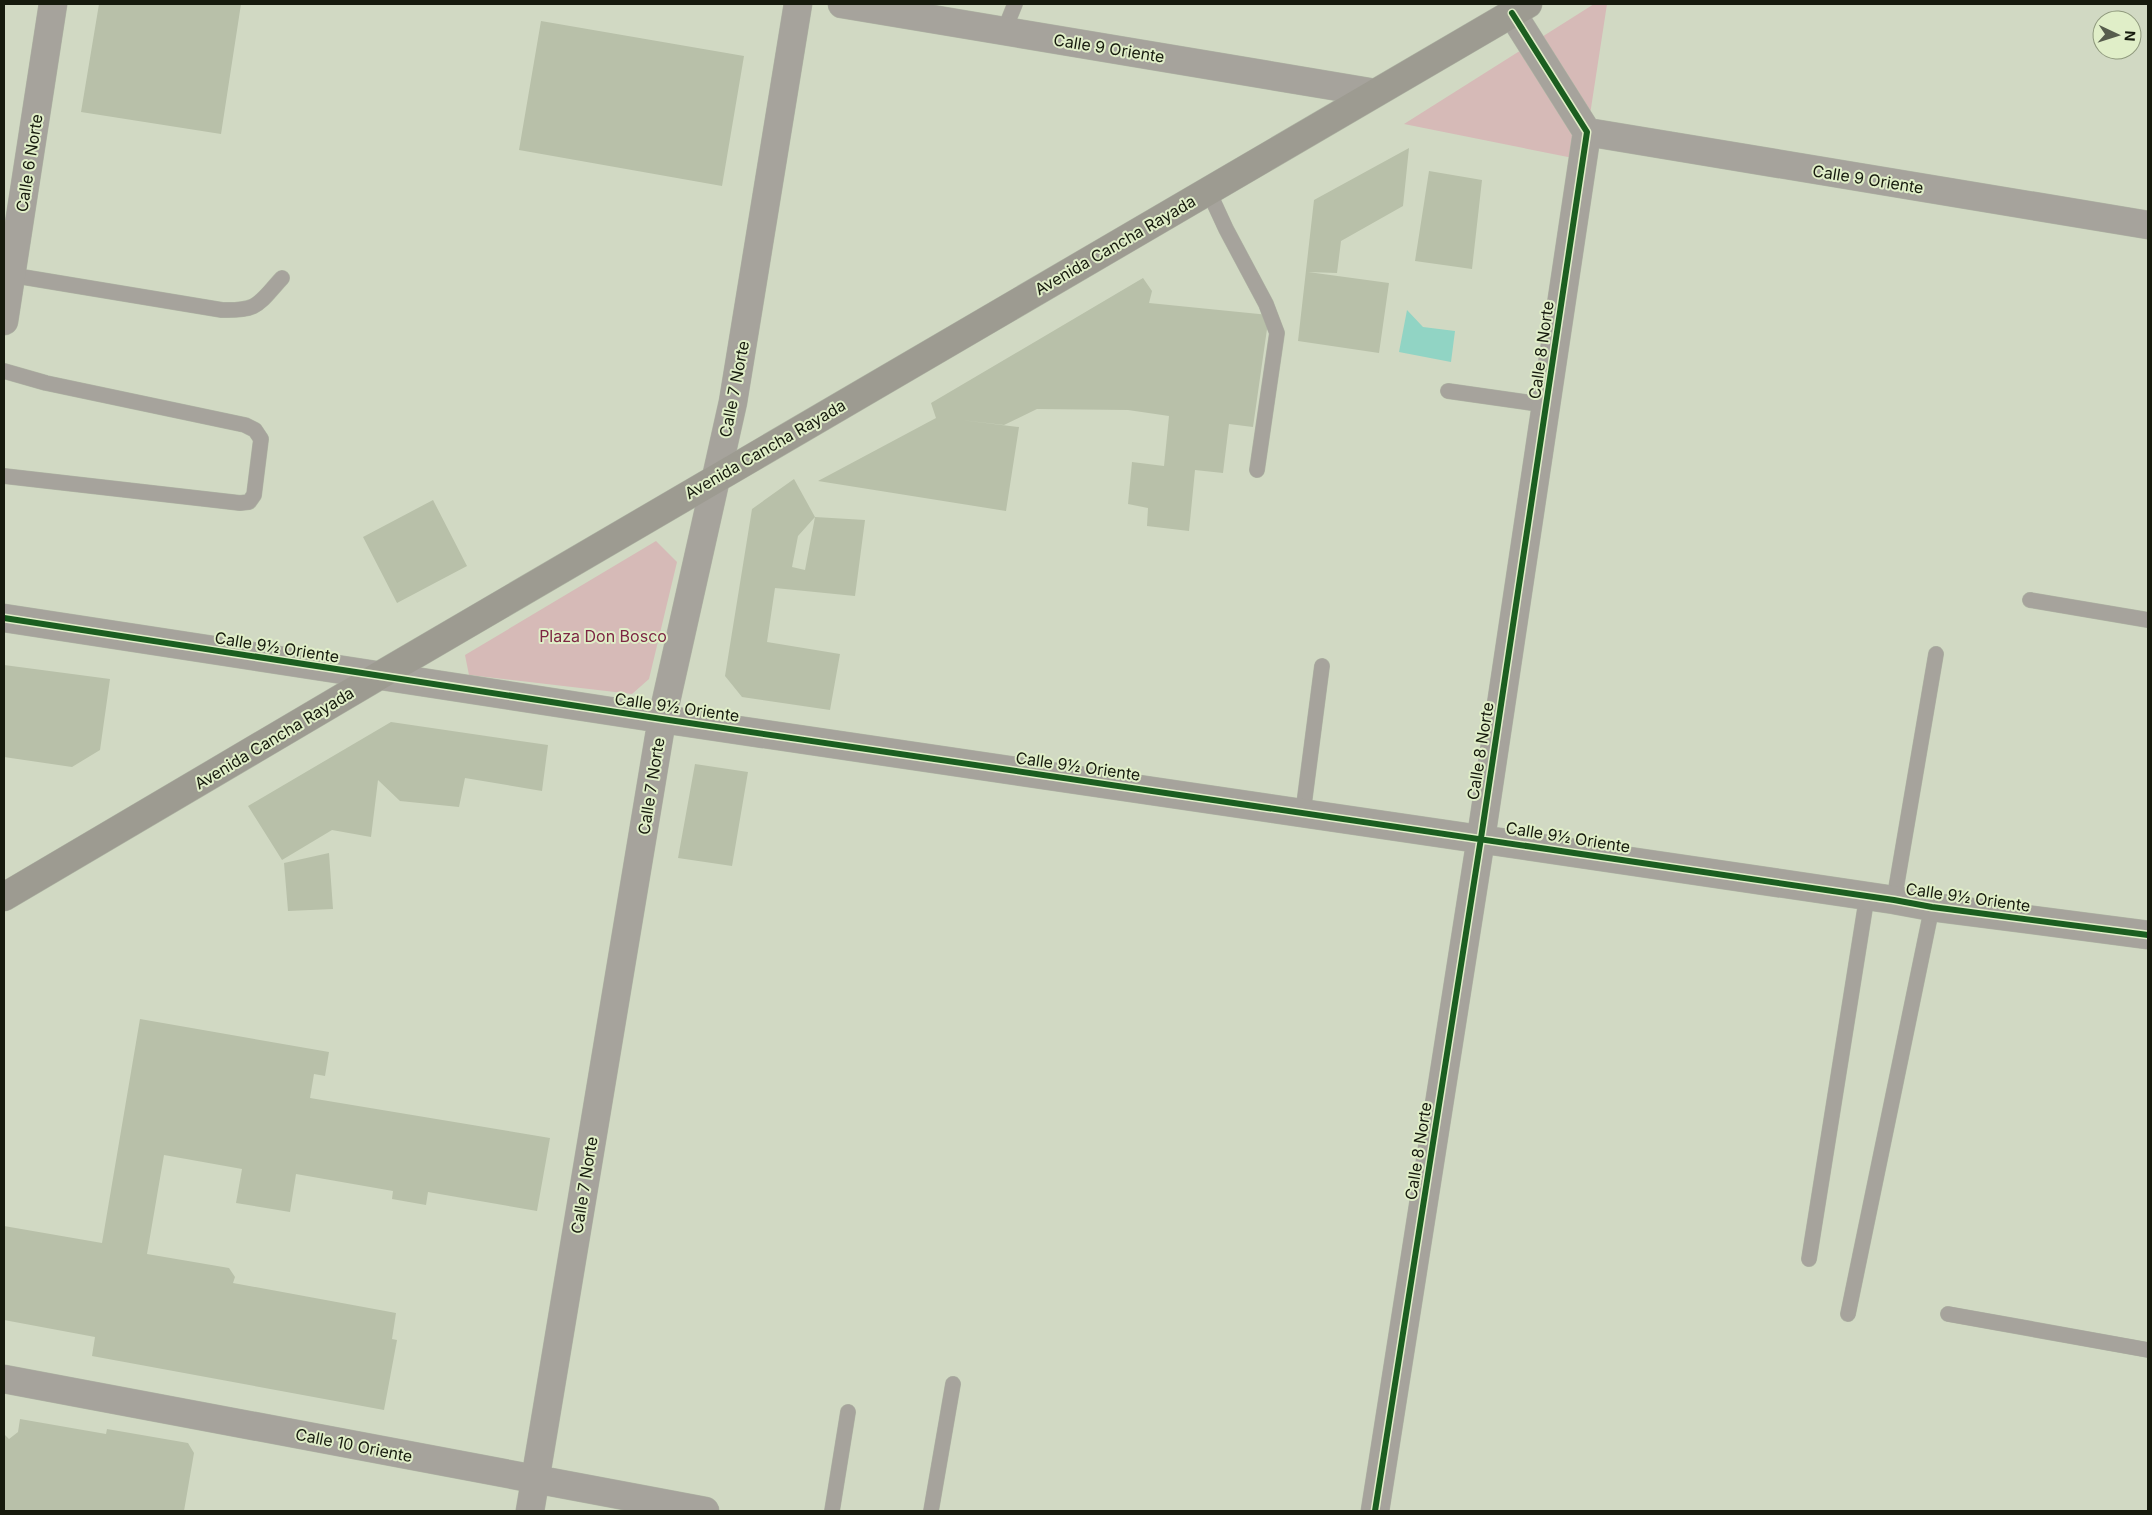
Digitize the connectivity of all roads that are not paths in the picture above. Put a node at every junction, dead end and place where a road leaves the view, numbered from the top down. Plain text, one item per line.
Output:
1 (53, 4) edge
2 (798, 4) edge
3 (842, 4) edge
4 (1015, 4) edge
5 (1520, 8) edge
6 (1004, 31) junction
7 (1375, 93) junction
8 (1587, 132) junction
9 (1208, 190) junction
10 (2148, 226) edge
11 (11, 275) junction
12 (282, 278) dead end
13 (4, 322) edge
14 (4, 371) edge
15 (1448, 390) dead end
16 (1546, 405) junction
17 (1257, 470) dead end
18 (4, 476) edge
19 (716, 478) junction
20 (2030, 600) dead end
21 (4, 618) edge
22 (2148, 620) edge
23 (1936, 654) dead end
24 (1322, 666) dead end
25 (377, 676) junction
26 (662, 719) junction
27 (1303, 812) junction
28 (1481, 838) junction
29 (1867, 896) junction
30 (4, 897) edge
31 (1894, 900) junction
32 (1932, 907) junction
33 (2148, 935) edge
34 (1809, 1259) dead end
35 (1848, 1314) dead end
36 (1948, 1314) dead end
37 (2148, 1350) edge
38 (4, 1380) edge
39 (953, 1384) dead end
40 (848, 1412) dead end
41 (535, 1479) junction
42 (530, 1511) edge
43 (705, 1511) edge
44 (832, 1511) edge
45 (931, 1511) edge
46 (1375, 1511) edge

1 - 11 street, Calle 6 Norte
2 - 19 street, Calle 7 Norte
3 - 6 street, Calle 9 Oriente
4 - 6 lane
5 - 7 main road, Avenida Cancha Rayada
5 - 8 street
6 - 7 street, Calle 9 Oriente
7 - 9 main road, Avenida Cancha Rayada
8 - 10 street, Calle 9 Oriente
8 - 16 street, Calle 8 Norte
9 - 17 lane
9 - 19 main road, Avenida Cancha Rayada
11 - 12 lane
11 - 13 street, Calle 6 Norte
14 - 18 lane
15 - 16 lane
16 - 28 street, Calle 8 Norte
19 - 25 main road, Avenida Cancha Rayada
19 - 26 street, Calle 7 Norte
20 - 22 lane
21 - 25 street, Calle 9½ Oriente
23 - 31 lane
24 - 27 lane
25 - 26 street, Calle 9½ Oriente
25 - 30 main road, Avenida Cancha Rayada
26 - 27 street, Calle 9½ Oriente
26 - 41 street, Calle 7 Norte
27 - 28 street, Calle 9½ Oriente
28 - 29 street, Calle 9½ Oriente
28 - 46 street, Calle 8 Norte
29 - 31 street, Calle 9½ Oriente
29 - 34 lane
31 - 32 street, Calle 9½ Oriente
32 - 33 street, Calle 9½ Oriente
32 - 35 lane
36 - 37 lane
38 - 41 street, Calle 10 Oriente
39 - 45 lane
40 - 44 lane
41 - 42 street, Calle 7 Norte
41 - 43 street, Calle 10 Oriente

